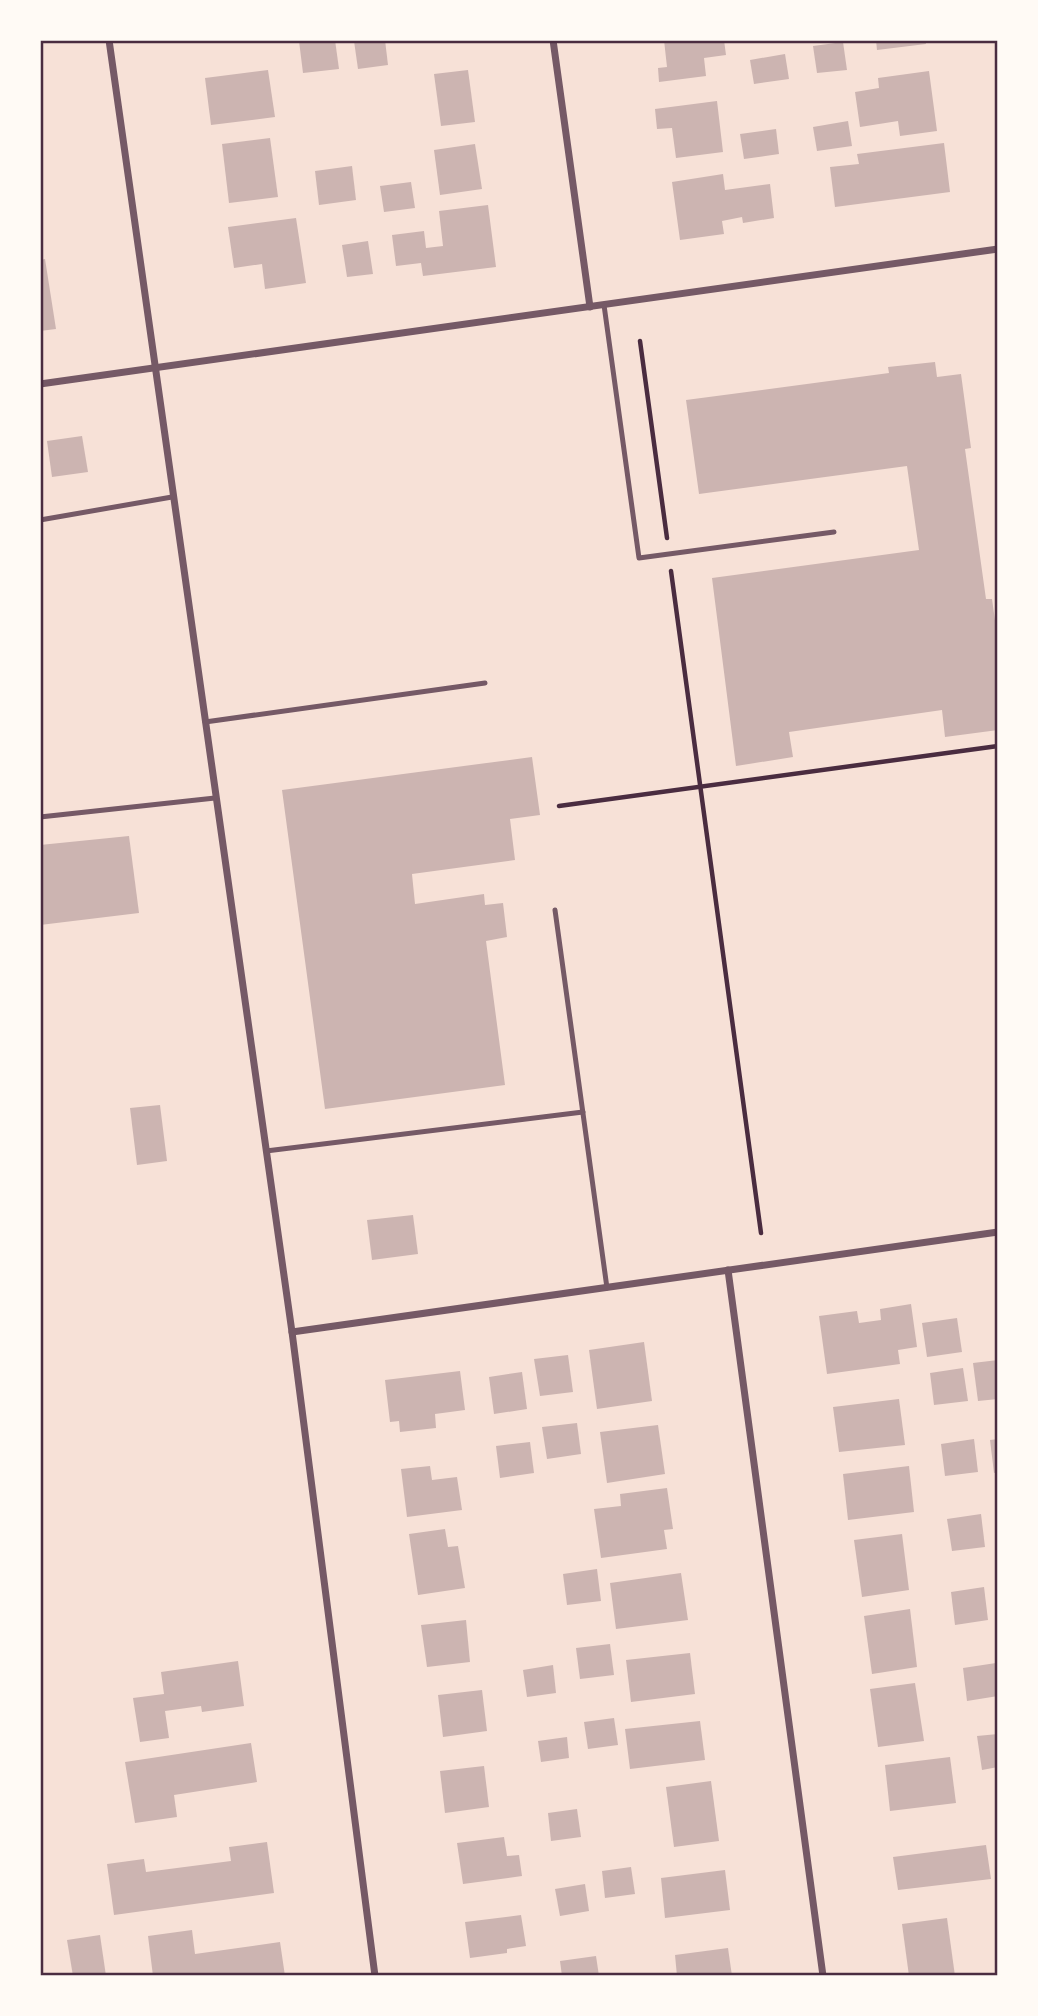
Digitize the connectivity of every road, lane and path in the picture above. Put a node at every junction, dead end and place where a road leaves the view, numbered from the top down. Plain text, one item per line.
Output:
1 (108, 40) edge
2 (553, 40) edge
3 (998, 249) edge
4 (604, 305) junction
5 (590, 307) junction
6 (640, 341) dead end
7 (154, 368) junction
8 (40, 384) edge
9 (172, 497) junction
10 (40, 520) edge
11 (834, 531) dead end
12 (669, 554) junction
13 (485, 683) dead end
14 (205, 722) junction
15 (998, 746) edge
16 (701, 787) junction
17 (215, 798) junction
18 (559, 806) dead end
19 (40, 817) edge
20 (555, 909) dead end
21 (583, 1112) junction
22 (266, 1151) junction
23 (998, 1232) edge
24 (761, 1233) dead end
25 (728, 1270) junction
26 (607, 1288) junction
27 (292, 1332) junction
28 (375, 1976) edge
29 (823, 1976) edge

1 - 7 street
2 - 5 street
3 - 4 street
4 - 5 street
4 - 12 lane
5 - 7 street
6 - 12 path
7 - 8 street
7 - 9 street
9 - 10 lane
9 - 14 street
11 - 12 lane
12 - 16 path
13 - 14 lane
14 - 17 street
15 - 16 path
16 - 18 path
16 - 24 path
17 - 19 lane
17 - 22 street
20 - 21 lane
21 - 22 lane
21 - 26 lane
22 - 27 street
23 - 25 street
25 - 26 street
25 - 29 street
26 - 27 street
27 - 28 street

